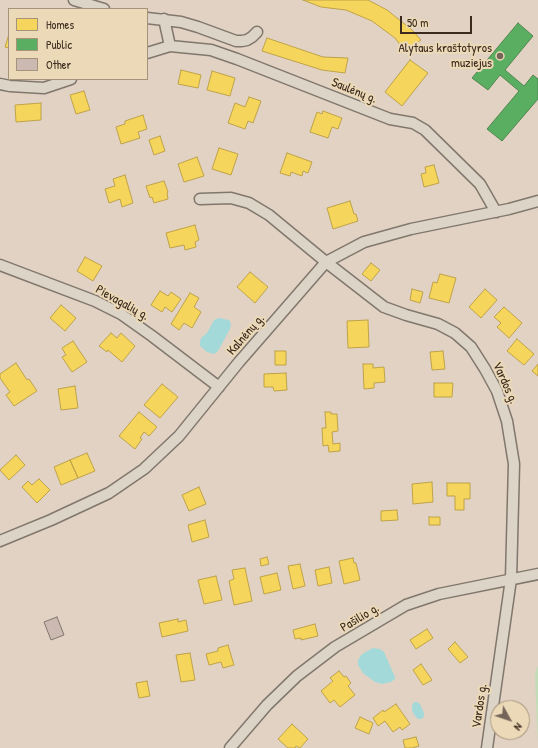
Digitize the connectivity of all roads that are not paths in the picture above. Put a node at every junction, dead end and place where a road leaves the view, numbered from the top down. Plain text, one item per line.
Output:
1 (74, 0) edge
2 (101, 8) edge
3 (148, 18) edge
4 (164, 19) junction
5 (257, 32) dead end
6 (170, 46) junction
7 (148, 53) edge
8 (67, 80) edge
9 (0, 84) edge
10 (200, 199) dead end
11 (538, 201) edge
12 (496, 212) junction
13 (326, 262) junction
14 (0, 265) edge
15 (220, 387) junction
16 (0, 541) edge
17 (538, 574) edge
18 (511, 579) junction
19 (230, 748) edge
20 (487, 748) edge

1 - 2 street
3 - 4 street
4 - 5 street
4 - 6 street
6 - 7 street, Saulėnų g.
6 - 12 street, Saulėnų g.
8 - 9 street
10 - 13 street, Vardos g.
11 - 12 street, Kalnėnų g.
12 - 13 street, Kalnėnų g.
13 - 15 street, Kalnėnų g.
13 - 18 street, Vardos g.
14 - 15 street, Pievagalių g.
15 - 16 street, Kalnėnų g.
17 - 18 street, Pašilio g.
18 - 19 street, Pašilio g.
18 - 20 street, Vardos g.

